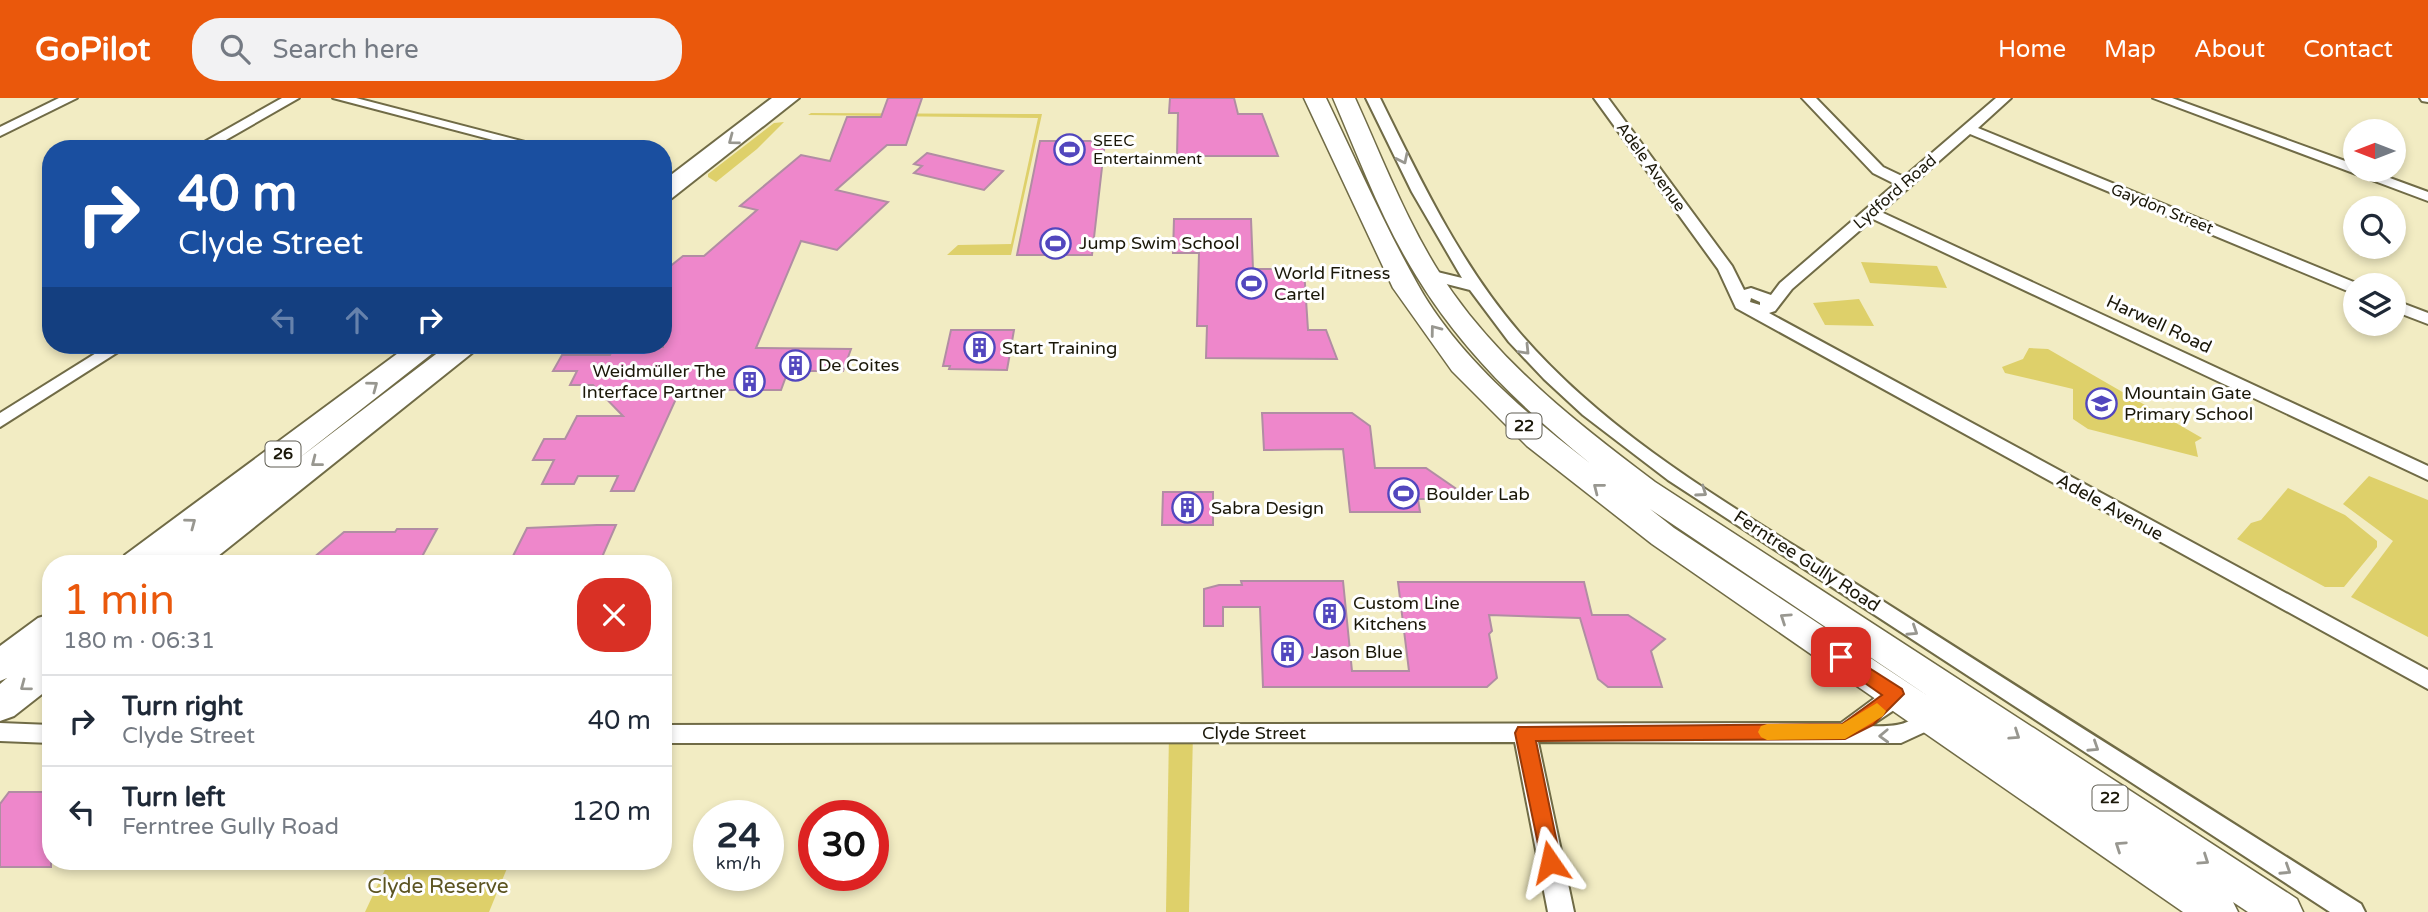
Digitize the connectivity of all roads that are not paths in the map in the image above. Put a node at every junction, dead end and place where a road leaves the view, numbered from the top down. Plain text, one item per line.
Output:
1 (70, 98) edge
2 (292, 98) edge
3 (341, 98) edge
4 (757, 98) edge
5 (787, 98) edge
6 (1601, 98) edge
7 (1809, 98) edge
8 (2004, 98) edge
9 (2160, 98) edge
10 (1340, 102) edge
11 (1969, 129) junction
12 (0, 132) edge
13 (215, 140) edge
14 (509, 140) edge
15 (672, 176) edge
16 (672, 178) edge
17 (1905, 183) junction
18 (2428, 197) edge
19 (1423, 200) junction
20 (1872, 213) junction
21 (1401, 224) junction
22 (1726, 269) joint
23 (1429, 275) junction
24 (2343, 284) edge
25 (1473, 286) junction
26 (1757, 302) junction
27 (2406, 310) edge
28 (2428, 319) edge
29 (107, 354) edge
30 (416, 354) edge
31 (455, 354) edge
32 (0, 421) edge
33 (2428, 474) edge
34 (149, 555) edge
35 (196, 555) edge
36 (1832, 579) junction
37 (1852, 628) junction
38 (42, 635) edge
39 (0, 666) edge
40 (42, 673) edge
41 (2428, 680) edge
42 (1895, 694) junction
43 (2016, 697) junction
44 (1944, 700) junction
45 (0, 705) edge
46 (0, 732) edge
47 (1845, 732) junction
48 (1525, 733) junction
49 (42, 734) edge
50 (672, 734) edge
51 (1561, 912) edge
52 (2217, 912) edge
53 (2282, 912) edge
54 (2352, 912) edge

1 - 12 street
2 - 13 street
3 - 14 street
4 - 15 highway
5 -> 16 highway
6 - 22 street, Adele Avenue
7 - 17 street
8 - 11 street, Lydford Road
9 - 18 street
10 -> 19 street, Ferntree Gully Road
10 - 21 main road, Ferntree Gully Road / 22
42 -> 10 main road, Ferntree Gully Road / 22
11 - 17 street, Lydford Road
11 - 24 street, Gaydon Street
17 - 20 street, Lydford Road
19 - 21 street
19 - 25 street, Ferntree Gully Road
20 - 26 street, Lydford Road
20 - 33 street, Harwell Road
21 - 23 main road, Ferntree Gully Road / 22
22 - 26 street, Adele Avenue
23 - 25 street
23 - 37 main road, Ferntree Gully Road / 22
25 -> 36 street, Ferntree Gully Road
26 - 41 street, Adele Avenue
27 - 28 street
29 - 32 street
34 -> 30 highway, 26
31 -> 35 highway, 26
36 - 37 street
36 -> 43 street, Ferntree Gully Road
37 - 44 main road, Ferntree Gully Road / 22
38 - 39 highway
40 -> 45 highway
42 - 44 main road, Ferntree Gully Road / 22
42 - 47 street
43 - 44 street
43 -> 54 street, Ferntree Gully Road
44 -> 47 street, Clyde Street
52 -> 44 main road, Ferntree Gully Road / 22
44 -> 53 main road, Ferntree Gully Road / 22
46 - 49 street
47 - 48 street, Clyde Street
48 - 50 street, Clyde Street
48 - 51 street

